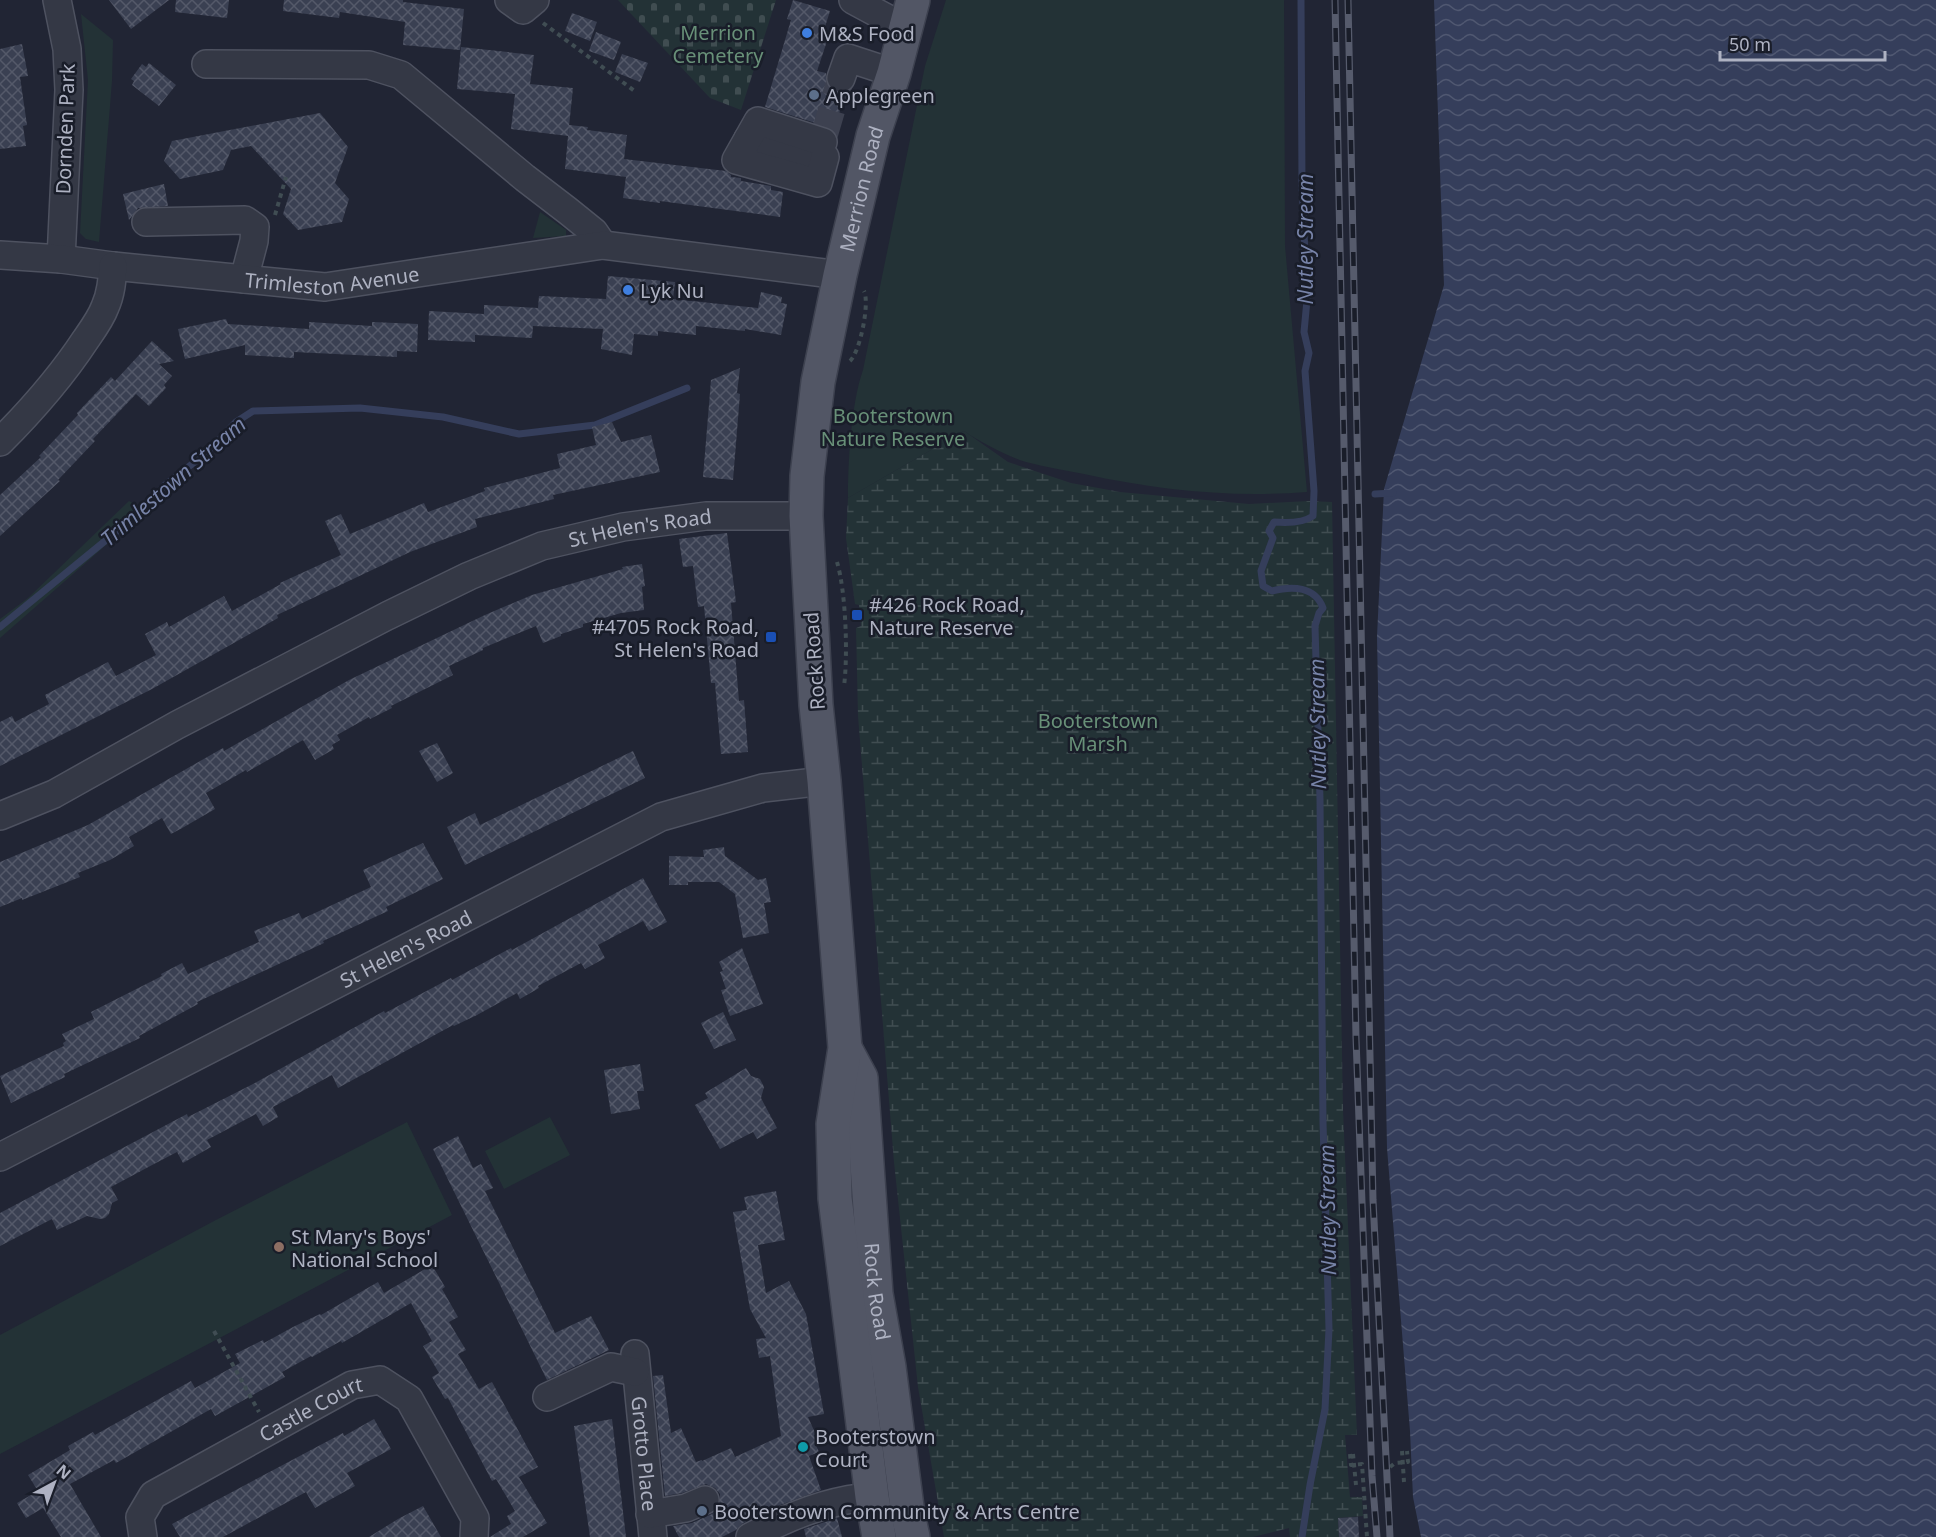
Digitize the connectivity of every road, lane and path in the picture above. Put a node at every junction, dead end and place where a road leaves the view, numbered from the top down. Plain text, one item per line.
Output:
1 (57, 0) edge
2 (860, 2) edge
3 (522, 3) edge
4 (909, 14) edge
5 (206, 64) dead end
6 (894, 73) junction
7 (841, 78) tunnel mouth
8 (636, 92) dead end
9 (823, 148) junction
10 (865, 171) junction
11 (146, 222) dead end
12 (603, 245) junction
13 (0, 255) edge
14 (61, 259) junction
15 (113, 266) junction
16 (840, 275) junction
17 (244, 279) junction
18 (866, 303) dead end
19 (847, 371) dead end
20 (0, 442) edge
21 (806, 516) junction
22 (836, 558) dead end
23 (844, 628) dead end
24 (824, 781) junction
25 (0, 816) edge
26 (845, 1048) junction
27 (0, 1158) edge
28 (214, 1331) dead end
29 (547, 1397) dead end
30 (269, 1430) junction
31 (1390, 1467) dead end
32 (1404, 1482) dead end
33 (1356, 1485) dead end
34 (872, 1497) junction
35 (705, 1500) dead end
36 (652, 1525) edge
37 (143, 1537) edge
38 (474, 1537) edge
39 (750, 1537) edge
40 (879, 1537) edge
41 (913, 1537) edge
42 (1367, 1537) edge

1 - 14 street, Dornden Park
2 - 4 street
3 - 8 path
4 - 6 main road, Merrion Road
5 - 12 street
6 - 7 street
6 - 10 main road, Merrion Road
9 - 9 street
9 - 10 street
10 - 16 main road, Merrion Road
11 - 17 street
12 - 16 street, Trimleston Avenue
12 - 17 street, Trimleston Avenue
13 - 14 street, Trimleston Avenue
14 - 15 street, Trimleston Avenue
15 - 17 street, Trimleston Avenue
15 - 20 street
16 - 21 main road, Rock Road
18 - 19 path
21 - 24 main road, Rock Road
21 - 25 street, St Helen's Road
22 - 23 path
24 - 26 main road, Rock Road
24 - 27 street, St Helen's Road
26 - 34 main road, Rock Road
26 - 41 main road, Rock Road
28 - 30 path
29 - 36 street, Grotto Place
30 - 37 street, Castle Court
30 - 38 street, Castle Court
31 - 32 path, bridge
33 - 42 path, bridge
34 - 39 street
34 - 40 main road, Rock Road
35 - 36 street

